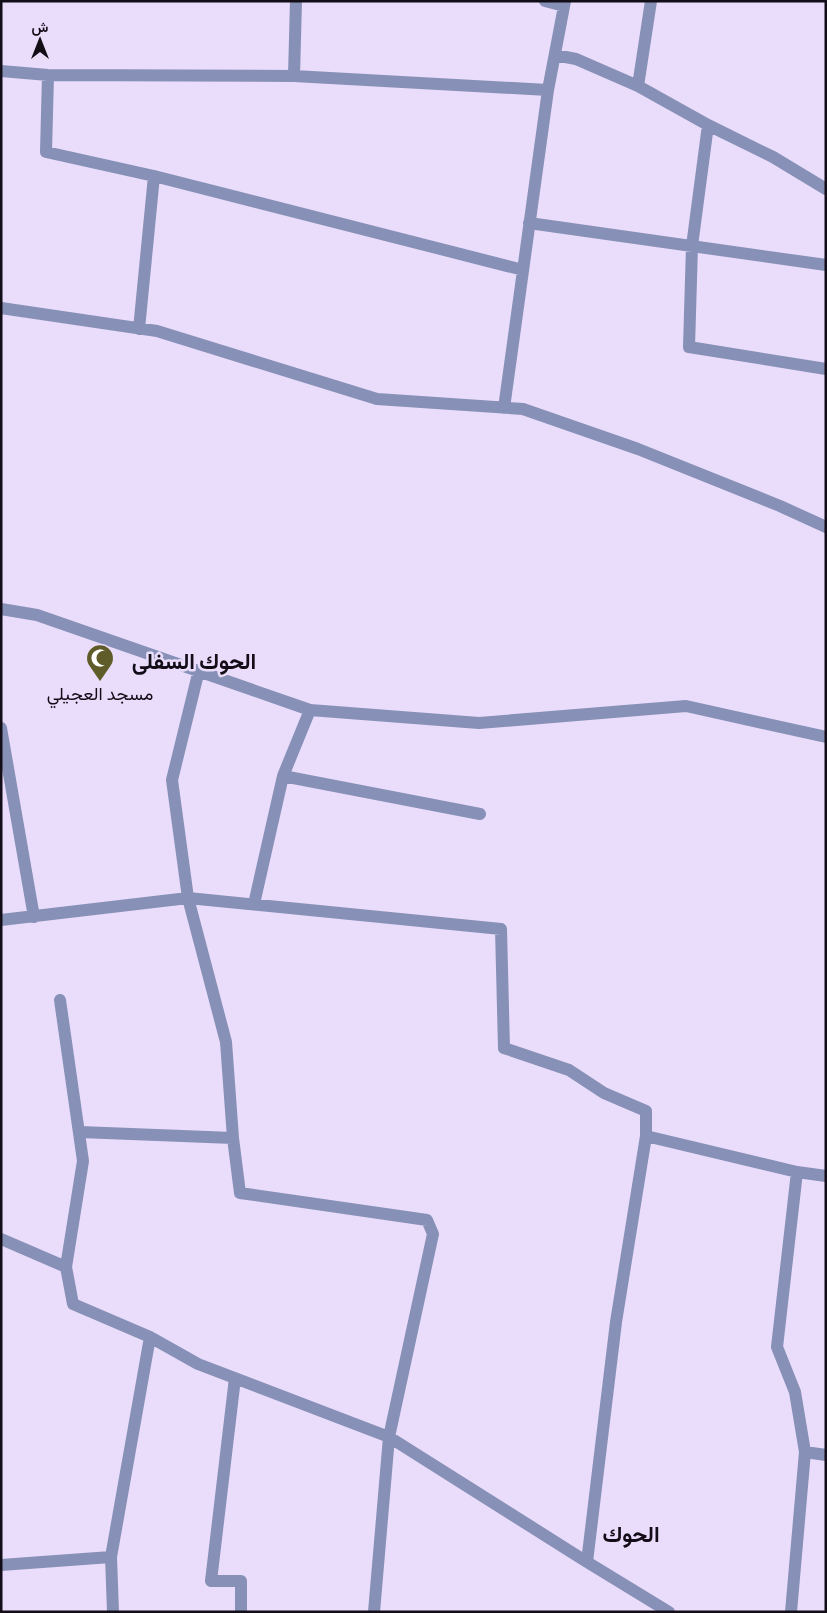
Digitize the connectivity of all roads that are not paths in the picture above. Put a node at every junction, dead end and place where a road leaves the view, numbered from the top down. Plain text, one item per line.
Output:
1 (296, 1) edge
2 (545, 1) edge
3 (651, 1) edge
4 (565, 4) edge
5 (555, 55) junction
6 (1, 71) edge
7 (48, 76) junction
8 (294, 76) junction
9 (638, 86) junction
10 (548, 90) junction
11 (708, 125) junction
12 (154, 176) junction
13 (826, 190) edge
14 (529, 223) junction
15 (692, 246) junction
16 (826, 265) edge
17 (523, 270) junction
18 (1, 308) edge
19 (139, 328) junction
20 (826, 369) edge
21 (504, 408) junction
22 (826, 527) edge
23 (1, 609) edge
24 (199, 670) junction
25 (310, 710) junction
26 (1, 728) edge
27 (826, 737) edge
28 (283, 776) junction
29 (480, 814) dead end
30 (188, 898) junction
31 (254, 904) junction
32 (34, 917) junction
33 (1, 920) edge
34 (60, 1000) dead end
35 (80, 1132) junction
36 (646, 1136) junction
37 (233, 1138) junction
38 (797, 1172) junction
39 (826, 1176) edge
40 (1, 1240) edge
41 (66, 1267) junction
42 (150, 1337) junction
43 (235, 1378) junction
44 (389, 1437) junction
45 (805, 1452) junction
46 (826, 1455) edge
47 (111, 1557) junction
48 (587, 1562) junction
49 (1, 1565) edge
50 (113, 1612) edge
51 (241, 1612) edge
52 (374, 1612) edge
53 (669, 1612) edge
54 (791, 1612) edge

1 - 8 street
2 - 4 street
3 - 9 street
4 - 5 street
5 - 9 street
5 - 10 street
6 - 7 street
7 - 8 street
7 - 12 street
8 - 10 street
9 - 11 street
10 - 14 street
11 - 13 street
11 - 15 street
12 - 17 street
12 - 19 street
14 - 15 street
14 - 17 street
15 - 16 street
15 - 20 street
17 - 21 street
18 - 19 street
19 - 21 street
21 - 22 street
23 - 24 street
24 - 25 street
24 - 30 street
25 - 27 street
25 - 28 street
26 - 32 street
28 - 29 street
28 - 31 street
30 - 31 street
30 - 32 street
30 - 37 street
31 - 36 street
32 - 33 street
34 - 35 street
35 - 37 street
35 - 41 street
36 - 38 street
36 - 48 street
37 - 44 street
38 - 39 street
38 - 45 street
40 - 41 street
41 - 42 street
42 - 43 street
42 - 47 street
43 - 44 street
43 - 51 street
44 - 48 street
44 - 52 street
45 - 46 street
45 - 54 street
47 - 49 street
47 - 50 street
48 - 53 street

